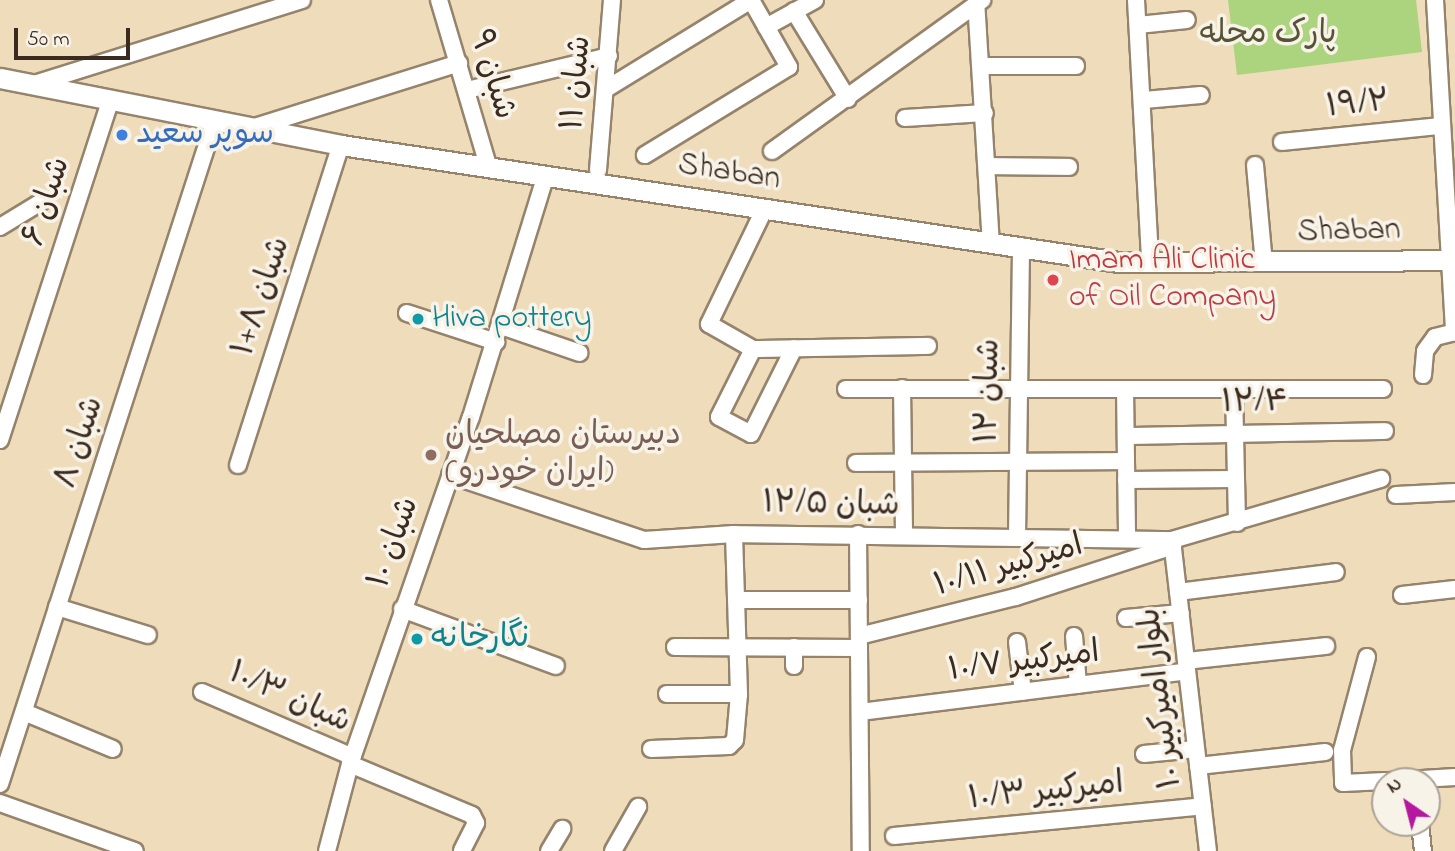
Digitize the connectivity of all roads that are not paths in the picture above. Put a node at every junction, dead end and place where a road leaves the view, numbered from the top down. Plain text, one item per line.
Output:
1 (302, 0) edge
2 (439, 0) edge
3 (612, 0) edge
4 (815, 0) edge
5 (1136, 0) edge
6 (1435, 0) edge
7 (979, 1) edge
8 (794, 11) junction
9 (1187, 20) dead end
10 (1138, 25) junction
11 (766, 27) junction
12 (609, 56) junction
13 (459, 63) junction
14 (1076, 65) dead end
15 (983, 66) junction
16 (10, 83) edge
17 (606, 89) junction
18 (467, 90) junction
19 (1201, 95) dead end
20 (848, 99) junction
21 (1144, 100) junction
22 (110, 101) junction
23 (1449, 108) edge
24 (985, 113) junction
25 (905, 118) dead end
26 (215, 120) junction
27 (1440, 126) junction
28 (255, 127) junction
29 (1282, 142) dead end
30 (341, 145) junction
31 (772, 151) dead end
32 (645, 155) dead end
33 (488, 165) junction
34 (1255, 165) dead end
35 (987, 166) junction
36 (1069, 167) dead end
37 (598, 170) dead end
38 (546, 175) junction
39 (41, 202) dead end
40 (765, 208) junction
41 (0, 227) edge
42 (991, 242) junction
43 (1021, 246) junction
44 (1454, 260) edge
45 (1150, 262) junction
46 (1264, 263) junction
47 (1454, 312) edge
48 (407, 313) dead end
49 (1455, 332) edge
50 (498, 334) junction
51 (928, 346) dead end
52 (794, 348) junction
53 (753, 349) junction
54 (580, 353) dead end
55 (1423, 375) dead end
56 (902, 388) junction
57 (846, 389) dead end
58 (1125, 389) junction
59 (1383, 389) dead end
60 (1018, 390) junction
61 (1234, 390) junction
62 (2, 429) edge
63 (1385, 431) dead end
64 (1235, 432) junction
65 (1126, 436) junction
66 (1126, 461) junction
67 (904, 462) junction
68 (856, 463) dead end
69 (1017, 463) junction
70 (238, 465) dead end
71 (450, 475) junction
72 (1235, 479) junction
73 (1381, 479) dead end
74 (1126, 480) junction
75 (1455, 492) edge
76 (1396, 495) dead end
77 (1237, 523) junction
78 (734, 534) junction
79 (858, 534) junction
80 (904, 535) junction
81 (1127, 536) junction
82 (1017, 537) junction
83 (1172, 543) junction
84 (1336, 572) dead end
85 (1455, 589) edge
86 (1178, 592) junction
87 (1402, 595) dead end
88 (736, 600) junction
89 (859, 600) junction
90 (57, 607) junction
91 (402, 609) junction
92 (1181, 613) junction
93 (1126, 618) dead end
94 (148, 635) dead end
95 (1074, 636) dead end
96 (859, 642) junction
97 (1017, 642) dead end
98 (737, 646) junction
99 (1325, 646) dead end
100 (676, 647) dead end
101 (794, 647) junction
102 (1367, 657) dead end
103 (556, 666) dead end
104 (794, 666) dead end
105 (1187, 666) junction
106 (1078, 685) junction
107 (202, 691) dead end
108 (1023, 692) junction
109 (667, 694) dead end
110 (739, 694) junction
111 (867, 711) dead end
112 (24, 712) junction
113 (113, 748) dead end
114 (651, 749) dead end
115 (1196, 749) junction
116 (1325, 752) dead end
117 (5, 753) edge
118 (1144, 754) dead end
119 (351, 761) junction
120 (1198, 766) junction
121 (1371, 782) edge
122 (0, 784) edge
123 (0, 803) edge
124 (1203, 806) junction
125 (638, 807) dead end
126 (562, 830) dead end
127 (894, 836) dead end
128 (135, 851) edge
129 (327, 851) edge
130 (462, 851) edge
131 (549, 851) edge
132 (613, 851) edge
133 (861, 851) edge
134 (1208, 851) edge

1 - 16 street
2 - 13 street, ۹ شبان
3 - 12 street, ۱۱ شبان
4 - 8 street
5 - 10 street
6 - 23 street
7 - 15 street
7 - 20 street
8 - 11 street
8 - 20 street
9 - 10 street
10 - 21 street
11 - 17 street
11 - 32 street
12 - 17 street, ۱۱ شبان
12 - 18 street
13 - 18 street, ۹ شبان
13 - 28 street
14 - 15 street
15 - 24 street
16 - 22 street, Shaban
17 - 37 street, ۱۱ شبان
18 - 33 street, ۹ شبان
19 - 21 street
20 - 31 street
21 - 45 street
22 - 26 street, Shaban
22 - 62 street, ۶ شبان
23 - 27 street
24 - 25 street
24 - 35 street
26 - 28 street, Shaban
26 - 90 street, ۸ شبان
27 - 29 street, ۱۹/۲
27 - 44 street
28 - 30 street, Shaban
30 - 33 street, Shaban
30 - 70 street, ۱+۸ شبان
33 - 38 street, Shaban
34 - 46 street
35 - 36 street
35 - 42 street
38 - 40 street, Shaban
38 - 50 street, ۱۰ شبان
39 - 41 street
40 - 42 street, Shaban
40 - 53 street
42 - 43 street, Shaban
43 - 45 street, Shaban
43 - 60 street, ۱۲ شبان
44 - 46 street, Shaban
44 - 47 street
45 - 46 street, Shaban
47 - 49 street
48 - 50 street
49 - 55 street
50 - 54 street
50 - 71 street, ۱۰ شبان
51 - 52 street
52 - 53 street
52 - 53 street
56 - 57 street
56 - 60 street
56 - 67 street
58 - 60 street
58 - 61 street
58 - 65 street
59 - 61 street
60 - 69 street, ۱۲ شبان
61 - 64 street
63 - 64 street, ۱۲/۴
64 - 65 street, ۱۲/۴
64 - 72 street
65 - 66 street
66 - 69 street
66 - 74 street
67 - 68 street
67 - 69 street
67 - 80 street
69 - 82 street, ۱۲ شبان
71 - 78 street, ۱۲/۵ شبان
71 - 91 street, ۱۰ شبان
72 - 74 street
72 - 77 street
73 - 77 street, ۱۰/۱۱ امیرکبیر
74 - 81 street
75 - 76 street
77 - 83 street, ۱۰/۱۱ امیرکبیر
78 - 79 street, ۱۲/۵ شبان
78 - 88 street
79 - 80 street, ۱۲/۵ شبان
79 - 89 street
80 - 82 street, ۱۲/۵ شبان
81 - 82 street, ۱۲/۵ شبان
81 - 83 street, ۱۲/۵ شبان
83 - 86 street, ۱۰ بلوار امیرکبیر
83 - 96 street, ۱۰/۱۱ امیرکبیر
84 - 86 street
85 - 87 street
86 - 92 street, ۱۰ بلوار امیرکبیر
88 - 89 street
88 - 98 street
89 - 96 street
90 - 94 street
90 - 112 street, ۸ شبان
91 - 103 street
91 - 119 street, ۱۰ شبان
92 - 93 street
92 - 105 street, ۱۰ بلوار امیرکبیر
95 - 106 street
96 - 101 street, ۱۰/۱۱ امیرکبیر
96 - 133 street
97 - 108 street
98 - 100 street, ۱۰/۱۱ امیرکبیر
98 - 101 street, ۱۰/۱۱ امیرکبیر
98 - 110 street
99 - 105 street, ۱۰/۷ امیرکبیر
101 - 104 street
102 - 121 street
105 - 106 street, ۱۰/۷ امیرکبیر
105 - 115 street, ۱۰ بلوار امیرکبیر
106 - 108 street, ۱۰/۷ امیرکبیر
107 - 119 street, ۱۰/۳ شبان
108 - 111 street, ۱۰/۷ امیرکبیر
109 - 110 street
110 - 114 street
112 - 113 street
112 - 117 street, ۸ شبان
115 - 118 street
115 - 120 street, ۱۰ بلوار امیرکبیر
116 - 120 street
117 - 122 street, ۸ شبان
119 - 129 street, ۱۰ شبان
119 - 130 street, ۱۰/۳ شبان
120 - 124 street, ۱۰ بلوار امیرکبیر
123 - 128 street
124 - 127 street, ۱۰/۳ امیرکبیر
124 - 134 street, ۱۰ بلوار امیرکبیر
125 - 132 street
126 - 131 street

